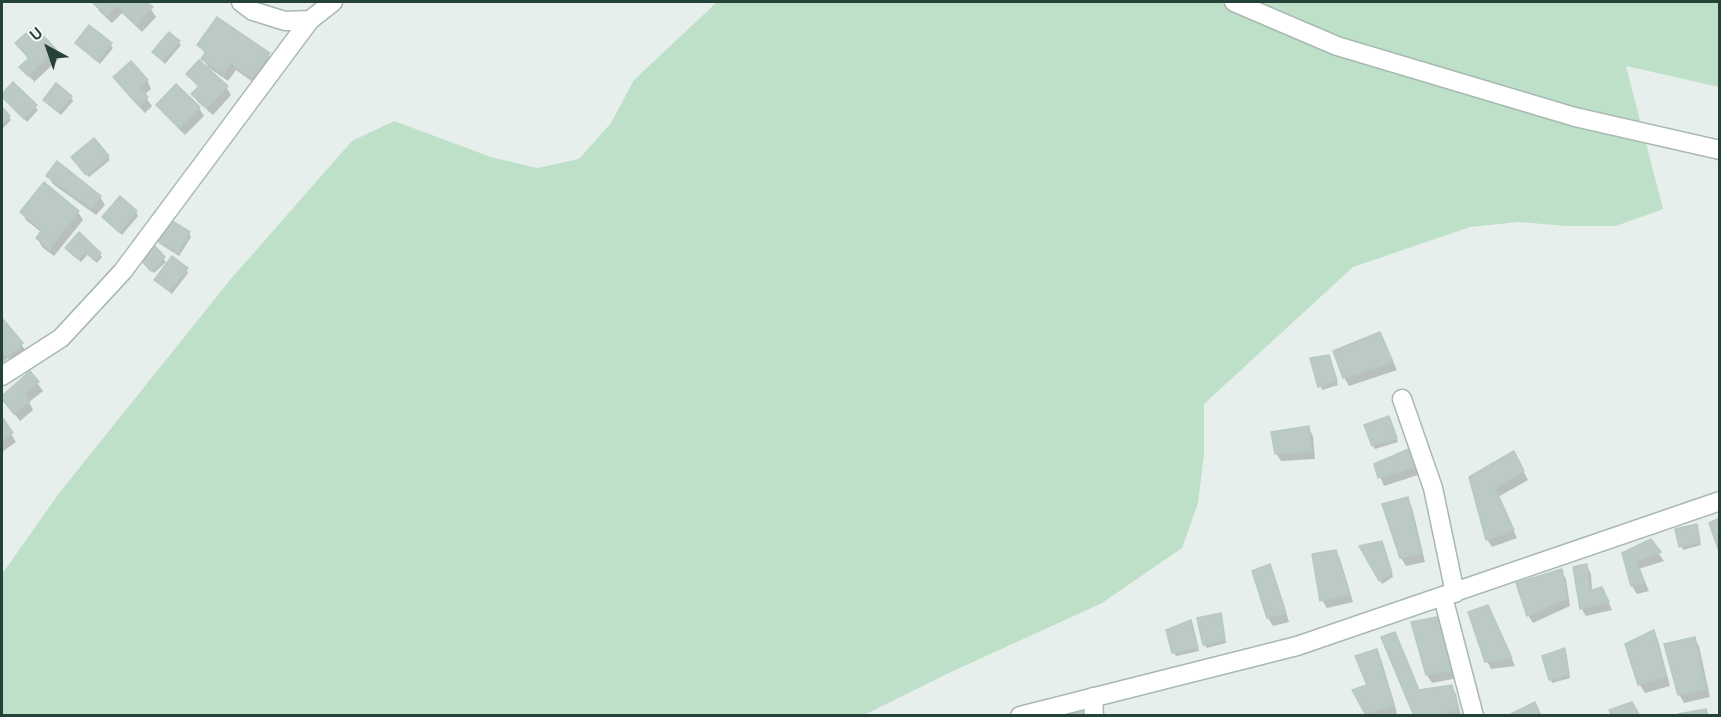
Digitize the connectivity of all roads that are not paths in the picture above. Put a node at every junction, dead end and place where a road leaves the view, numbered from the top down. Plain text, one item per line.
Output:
1 (241, 2) edge
2 (333, 2) edge
3 (1234, 2) edge
4 (310, 20) junction
5 (1719, 150) edge
6 (2, 376) edge
7 (1402, 399) dead end
8 (1719, 501) edge
9 (1449, 595) junction
10 (1092, 697) junction
11 (1020, 716) edge
12 (1094, 716) edge
13 (1474, 716) edge

1 - 4 street
2 - 4 street
3 - 5 street
4 - 6 street
7 - 9 street
8 - 9 street
9 - 10 street
9 - 13 street
10 - 11 street
10 - 12 street

